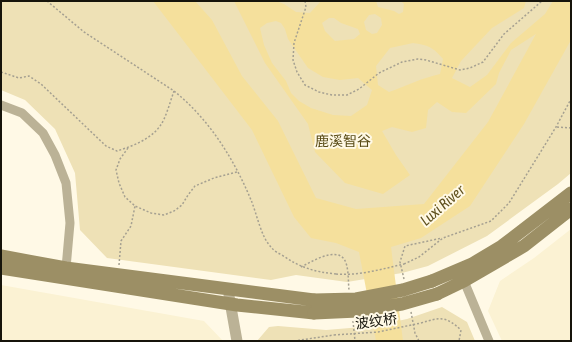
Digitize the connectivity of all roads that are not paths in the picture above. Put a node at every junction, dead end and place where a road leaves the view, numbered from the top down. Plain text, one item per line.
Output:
1 (1, 105) edge
2 (571, 193) edge
3 (571, 209) edge
4 (1, 256) edge
5 (1, 268) edge
6 (66, 268) junction
7 (464, 281) junction
8 (233, 290) junction
9 (233, 304) junction
10 (237, 341) edge
11 (244, 341) edge
12 (489, 341) edge

1 - 6 street
2 - 8 main road, bridge
3 - 7 main road
4 - 6 main road
5 - 9 main road
6 - 8 main road
7 - 9 main road, bridge
7 - 12 street
8 - 9 street
9 - 10 street
9 - 11 street

